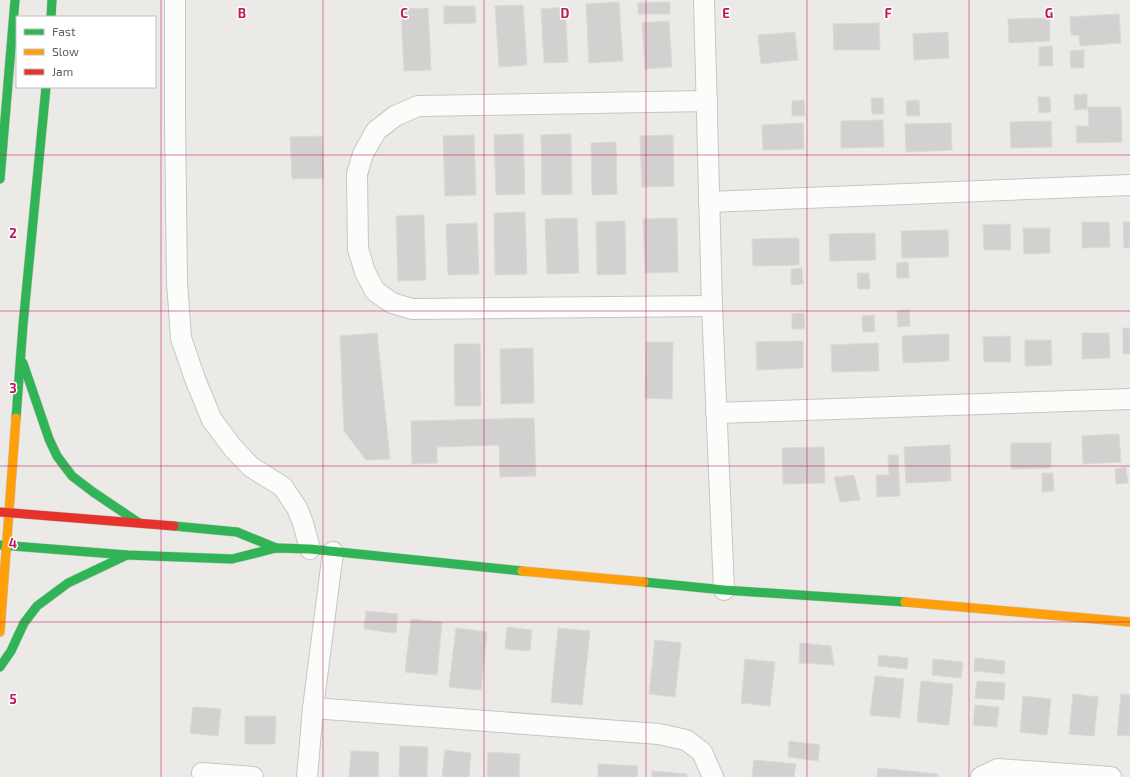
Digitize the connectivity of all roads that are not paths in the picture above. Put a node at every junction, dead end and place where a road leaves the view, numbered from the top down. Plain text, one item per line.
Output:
1 (15, 0) edge
2 (52, 0) edge
3 (175, 0) edge
4 (704, 0) edge
5 (51, 16) edge
6 (46, 88) edge
7 (707, 101) junction
8 (0, 179) edge
9 (1130, 185) edge
10 (709, 202) junction
11 (712, 306) junction
12 (20, 356) junction
13 (1130, 398) edge
14 (716, 413) junction
15 (0, 512) edge
16 (10, 513) junction
17 (139, 522) junction
18 (3, 545) edge
19 (276, 548) junction
20 (310, 549) junction
21 (333, 552) junction
22 (127, 555) junction
23 (724, 590) junction
24 (1130, 622) edge
25 (0, 632) edge
26 (0, 667) edge
27 (313, 708) junction
28 (202, 773) dead end
29 (1090, 776) edge
30 (253, 777) edge
31 (306, 777) edge
32 (713, 777) edge
33 (981, 777) edge
34 (1110, 777) edge

1 - 8 main road
2 - 5 main road
3 - 20 street
4 - 7 street
6 - 12 main road
7 - 10 street
7 - 11 street
9 - 10 street
10 - 11 street
11 - 14 street
12 - 16 main road
12 - 17 main road
13 - 14 street
14 - 23 street
15 - 16 main road
16 - 17 main road
16 - 18 main road
17 - 19 main road
18 - 22 main road
18 - 25 main road
19 - 20 main road
19 - 22 main road
20 - 21 main road
21 - 23 main road
21 - 27 street
22 - 26 main road
23 - 24 main road
27 - 31 street
27 - 32 street
28 - 30 street
29 - 33 street
29 - 34 street

